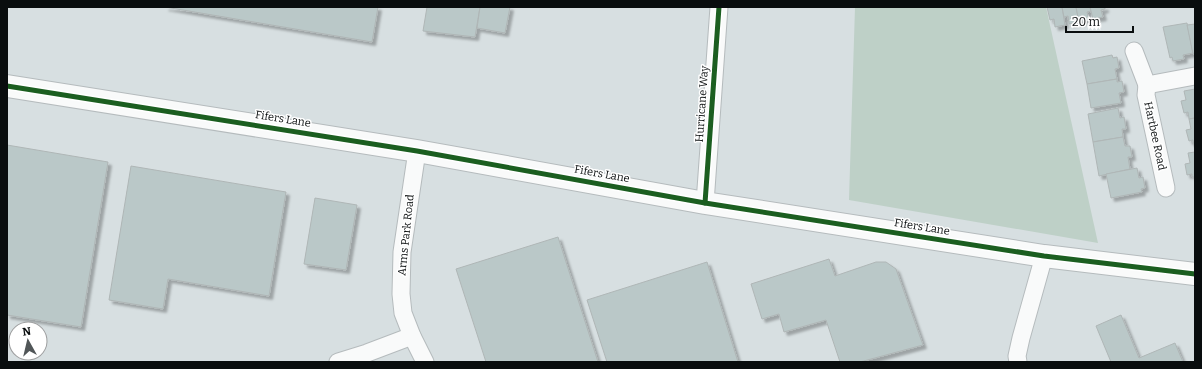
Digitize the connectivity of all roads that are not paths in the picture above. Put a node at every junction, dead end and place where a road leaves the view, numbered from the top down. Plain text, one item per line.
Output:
1 (719, 7) edge
2 (1134, 51) dead end
3 (1195, 76) edge
4 (1147, 85) junction
5 (7, 86) edge
6 (417, 151) junction
7 (1166, 188) dead end
8 (705, 203) junction
9 (1044, 256) junction
10 (1195, 274) edge
11 (412, 336) junction
12 (338, 362) edge
13 (425, 362) edge
14 (1018, 362) edge

1 - 8 street, Hurricane Way
2 - 4 street, Hartbee Road
3 - 4 street, Hartbee Road
4 - 7 street, Hartbee Road
5 - 6 street, Fifers Lane
6 - 8 street, Fifers Lane
6 - 11 street, Arms Park Road
8 - 9 street, Fifers Lane
9 - 10 street, Fifers Lane
9 - 14 street
11 - 12 street
11 - 13 street, Arms Park Road

